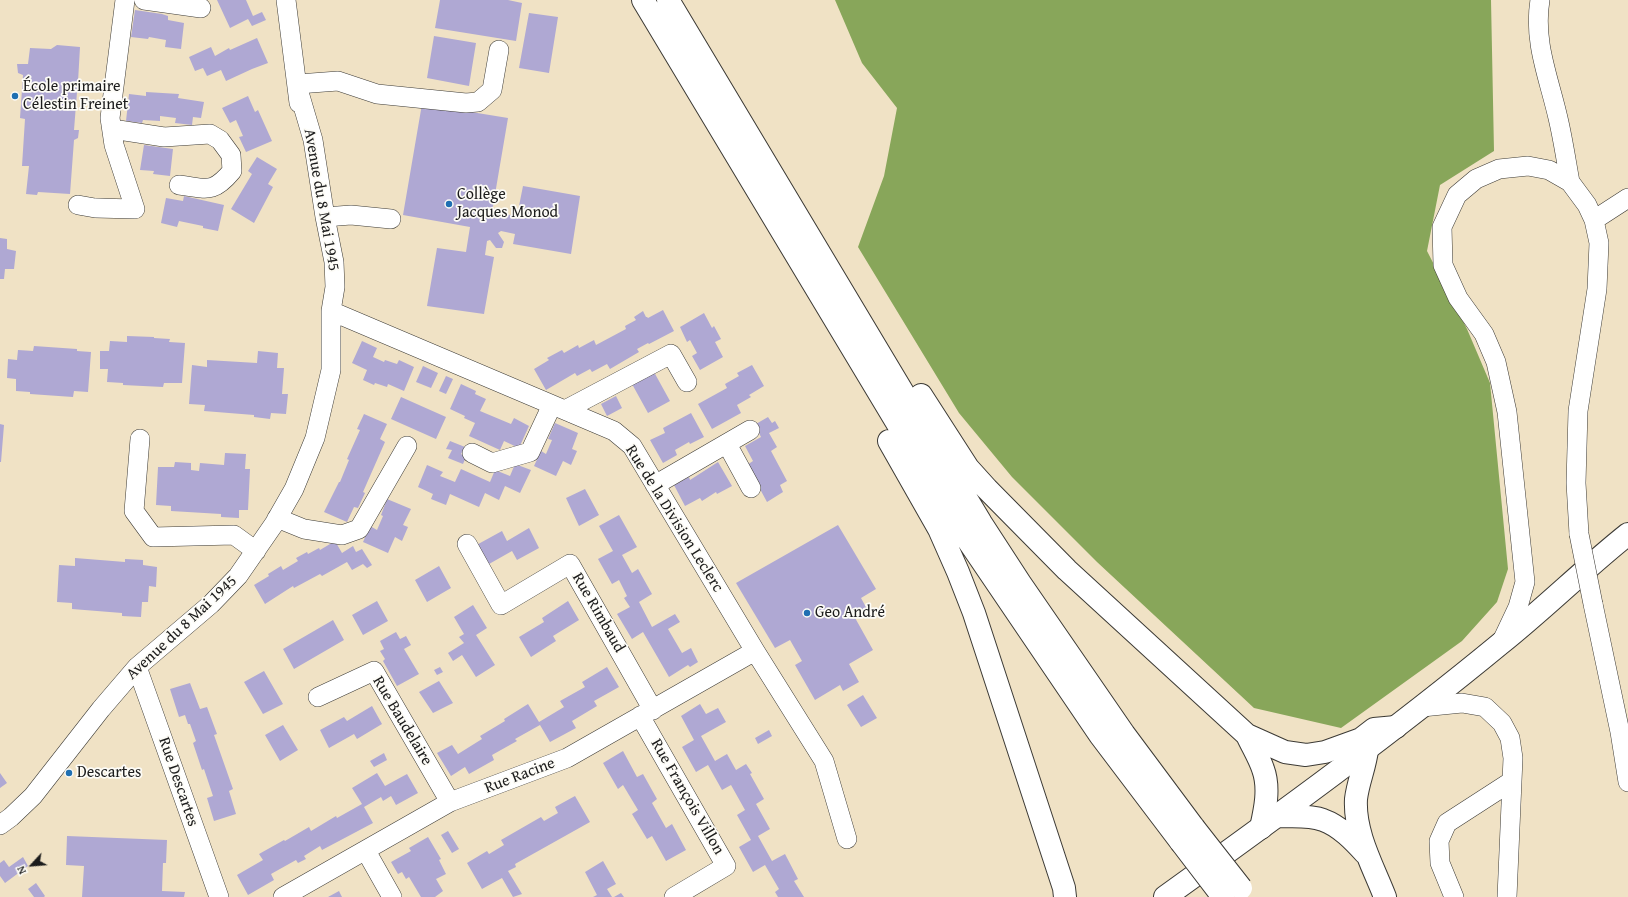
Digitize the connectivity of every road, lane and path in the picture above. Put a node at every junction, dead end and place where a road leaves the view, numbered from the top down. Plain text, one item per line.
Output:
1 (125, 0) edge
2 (144, 0) edge
3 (286, 0) edge
4 (643, 0) edge
5 (668, 0) edge
6 (1540, 0) edge
7 (201, 8) dead end
8 (499, 50) dead end
9 (298, 86) junction
10 (112, 129) junction
11 (1570, 182) junction
12 (179, 185) dead end
13 (1628, 198) edge
14 (78, 205) dead end
15 (325, 217) junction
16 (391, 219) dead end
17 (1594, 220) junction
18 (332, 311) junction
19 (871, 361) junction
20 (687, 382) dead end
21 (559, 408) junction
22 (750, 430) dead end
23 (140, 439) dead end
24 (726, 444) junction
25 (407, 446) dead end
26 (472, 453) dead end
27 (655, 485) junction
28 (751, 488) dead end
29 (277, 518) junction
30 (1628, 534) edge
31 (467, 544) dead end
32 (256, 550) junction
33 (1500, 645) junction
34 (755, 651) junction
35 (137, 667) junction
36 (318, 697) dead end
37 (1422, 707) junction
38 (647, 713) junction
39 (1396, 727) junction
40 (1247, 735) junction
41 (1366, 750) junction
42 (1512, 781) junction
43 (1628, 782) edge
44 (450, 802) junction
45 (1279, 816) junction
46 (0, 825) edge
47 (1261, 828) junction
48 (847, 839) dead end
49 (366, 851) junction
50 (1368, 857) junction
51 (1238, 894) edge
52 (219, 897) edge
53 (283, 897) edge
54 (392, 897) edge
55 (674, 897) edge
56 (1065, 897) edge
57 (1166, 897) edge
58 (1385, 897) edge
59 (1454, 897) edge
60 (1506, 897) edge

1 - 10 street
2 - 7 street
3 - 9 street, Avenue du 8 Mai 1945
4 - 19 main road
5 - 19 main road
6 - 11 street
8 - 9 street
9 - 15 street, Avenue du 8 Mai 1945
9 - 18 street, Avenue du 8 Mai 1945
10 - 12 street
10 - 14 street
11 - 17 street
11 - 33 street
13 - 17 street
15 - 16 street
15 - 18 street, Avenue du 8 Mai 1945
17 - 43 street, bridge
18 - 21 street, Rue de la Division Leclerc
18 - 29 street, Avenue du 8 Mai 1945
19 - 40 main road
19 - 51 main road, bridge
19 - 56 main road
20 - 21 street
21 - 26 street
21 - 27 street, Rue de la Division Leclerc
22 - 24 street
23 - 32 street
24 - 27 street
24 - 28 street
25 - 29 street
27 - 34 street, Rue de la Division Leclerc
29 - 32 street, Avenue du 8 Mai 1945
30 - 33 main road
31 - 38 street, Rue Rimbaud
32 - 35 street, Avenue du 8 Mai 1945
33 - 37 main road
34 - 38 street, Rue Racine
34 - 48 street, Rue de la Division Leclerc
35 - 46 street, Avenue du 8 Mai 1945
35 - 52 street, Rue Descartes
36 - 44 street, Rue Baudelaire
37 - 39 main road
37 - 42 street
38 - 44 street, Rue Racine
38 - 55 street, Rue François Villon
39 - 40 main road
39 - 41 main road
40 - 47 main road
41 - 45 main road
41 - 50 main road
42 - 59 street
42 - 60 street
44 - 49 street, Rue Racine
45 - 47 main road
45 - 50 main road
47 - 57 main road
49 - 53 street, Rue Racine
49 - 54 street
50 - 58 main road

